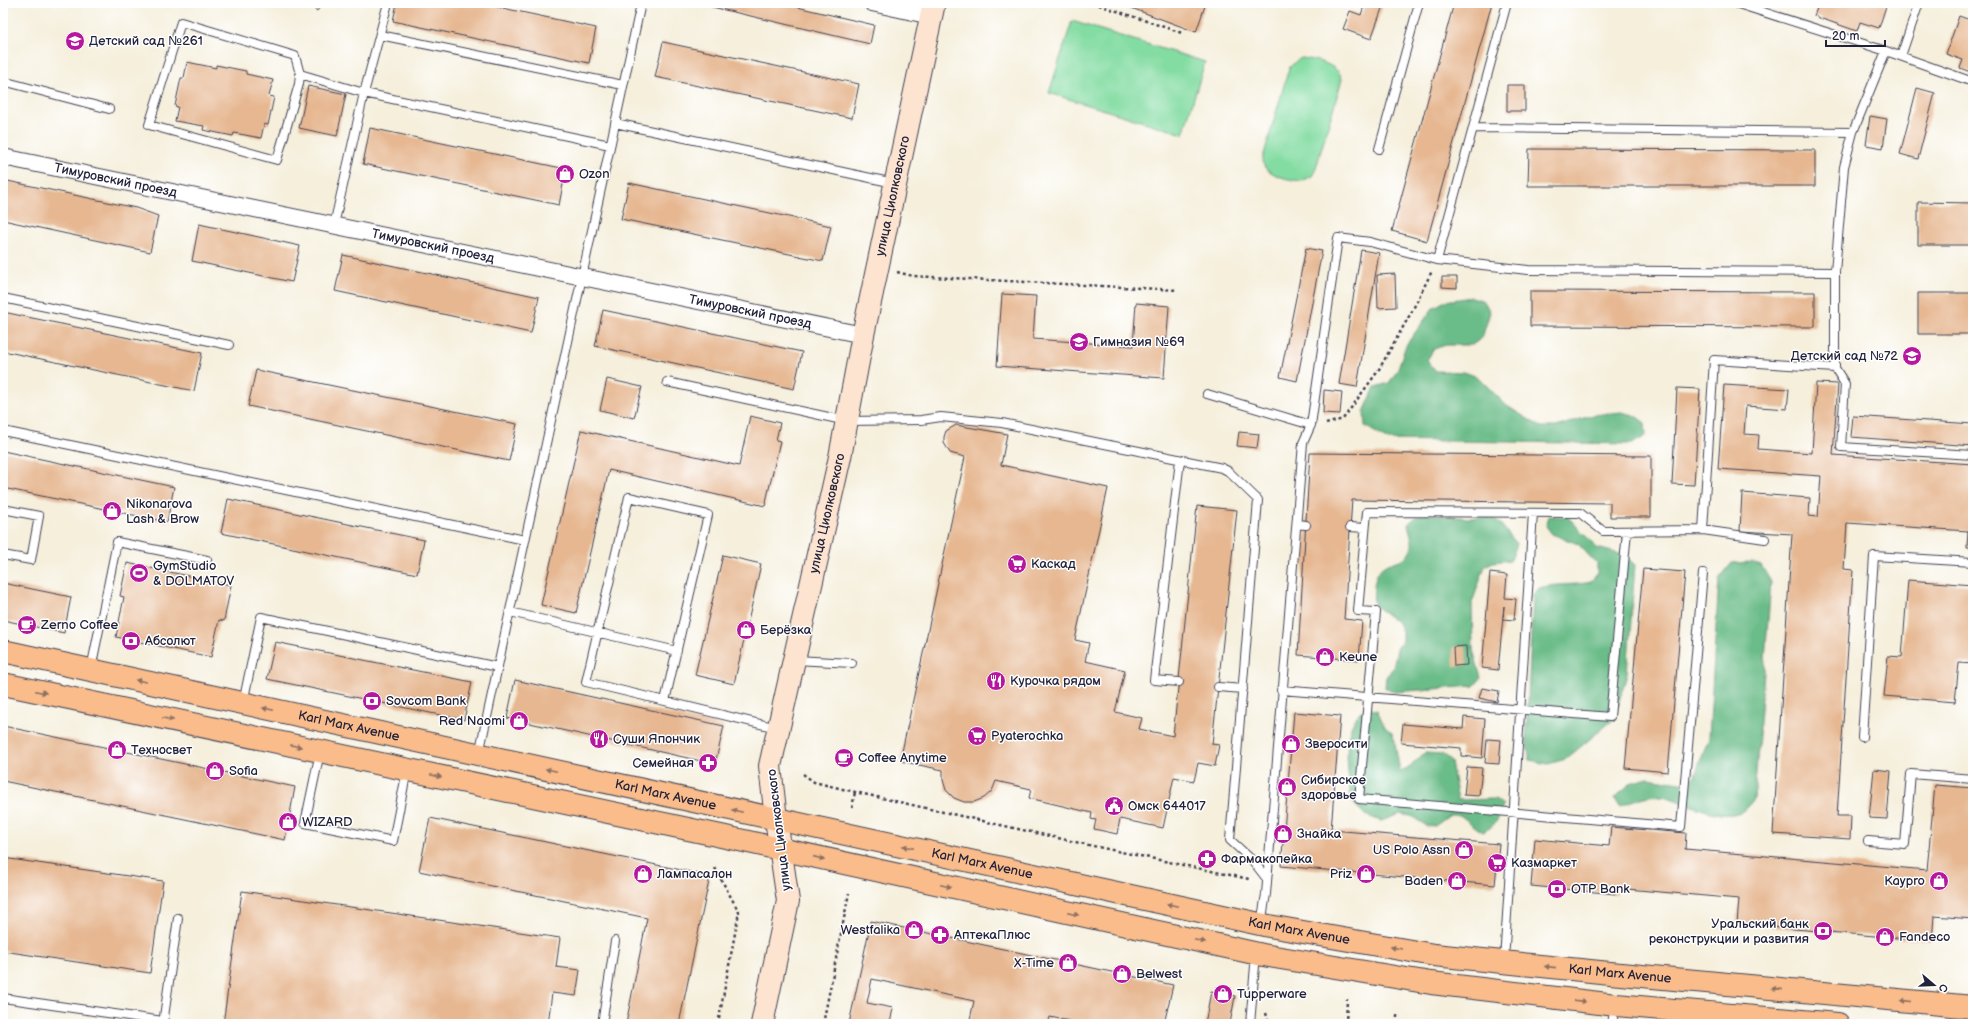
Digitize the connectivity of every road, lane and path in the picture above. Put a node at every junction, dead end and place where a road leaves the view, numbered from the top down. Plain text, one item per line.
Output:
1 (388, 3) edge
2 (872, 3) edge
3 (1093, 3) edge
4 (1419, 3) edge
5 (1507, 3) edge
6 (1735, 3) edge
7 (1919, 3) edge
8 (640, 8) dead end
9 (932, 9) edge
10 (1182, 33) dead end
11 (380, 35) junction
12 (1886, 51) junction
13 (1901, 56) junction
14 (300, 74) junction
15 (3, 81) edge
16 (1973, 82) edge
17 (623, 85) junction
18 (364, 93) junction
19 (109, 109) dead end
20 (615, 123) junction
21 (1473, 128) junction
22 (1853, 132) junction
23 (610, 145) junction
24 (1379, 149) dead end
25 (3, 157) edge
26 (895, 183) junction
27 (334, 225) junction
28 (1437, 260) junction
29 (878, 267) junction
30 (1835, 272) junction
31 (582, 277) junction
32 (1178, 290) dead end
33 (3, 298) edge
34 (863, 336) junction
35 (229, 345) dead end
36 (1835, 368) junction
37 (667, 382) dead end
38 (1207, 394) dead end
39 (1343, 419) dead end
40 (847, 421) junction
41 (1311, 425) junction
42 (3, 431) edge
43 (1973, 455) edge
44 (1180, 460) junction
45 (3, 509) edge
46 (1533, 513) junction
47 (1296, 524) junction
48 (1306, 525) dead end
49 (1350, 527) dead end
50 (1365, 528) junction
51 (1703, 530) junction
52 (1627, 531) junction
53 (1765, 539) dead end
54 (525, 540) junction
55 (3, 555) edge
56 (206, 560) dead end
57 (1973, 562) edge
58 (1703, 572) dead end
59 (510, 612) junction
60 (598, 632) junction
61 (3, 651) edge
62 (677, 651) junction
63 (794, 660) junction
64 (852, 664) dead end
65 (498, 667) junction
66 (90, 670) junction
67 (1179, 682) dead end
68 (3, 684) edge
69 (1218, 687) dead end
70 (1243, 689) junction
71 (1281, 690) junction
72 (1368, 696) junction
73 (665, 701) junction
74 (243, 703) junction
75 (1520, 709) junction
76 (779, 729) junction
77 (1862, 737) dead end
78 (321, 751) junction
79 (479, 754) junction
80 (407, 770) junction
81 (803, 774) dead end
82 (1973, 779) edge
83 (855, 792) junction
84 (852, 808) dead end
85 (1514, 812) junction
86 (776, 819) junction
87 (1868, 841) dead end
88 (781, 850) junction
89 (715, 868) dead end
90 (1267, 881) junction
91 (849, 893) dead end
92 (178, 918) dead end
93 (1261, 925) junction
94 (615, 941) dead end
95 (1256, 953) junction
96 (1434, 955) junction
97 (1504, 962) junction
98 (1431, 983) junction
99 (1500, 991) junction
100 (3, 998) edge
101 (1347, 999) dead end
102 (1973, 1007) edge
103 (1614, 1014) edge
104 (1397, 1015) dead end
105 (163, 1023) edge
106 (602, 1024) edge
107 (718, 1024) edge
108 (762, 1024) edge
109 (823, 1024) edge
110 (1250, 1024) edge
111 (1346, 1024) edge
112 (1396, 1024) edge
113 (1838, 1024) edge

1 - 11 lane
2 - 9 street
3 - 10 path
4 - 24 lane
5 - 21 lane
6 - 12 lane
7 - 13 lane
8 - 17 lane
9 - 26 main road, улица Циолковского
11 - 17 lane
11 - 18 lane
12 - 13 lane
12 - 22 lane
13 - 16 lane
14 - 14 lane
14 - 18 lane
15 - 19 lane
17 - 20 lane
18 - 23 lane
18 - 27 lane
20 - 23 lane
20 - 26 lane
21 - 22 lane
21 - 28 lane
22 - 30 lane
23 - 31 lane
25 - 27 street, Тимуровский проезд
26 - 29 main road, улица Циолковского
27 - 31 street, Тимуровский проезд
28 - 30 lane
28 - 39 path
28 - 41 lane
29 - 32 path
29 - 34 main road, улица Циолковского
30 - 36 lane
31 - 34 street, Тимуровский проезд
31 - 54 lane
33 - 35 lane
34 - 40 main road, улица Циолковского
36 - 43 lane
36 - 51 lane
37 - 40 lane
38 - 41 lane
40 - 44 lane
40 - 63 main road, улица Циолковского
41 - 47 lane
42 - 54 lane
44 - 67 lane
44 - 70 lane
45 - 55 lane
46 - 50 lane
46 - 52 lane
46 - 75 lane
47 - 48 lane
47 - 71 lane
49 - 50 lane
50 - 72 lane
51 - 52 lane
51 - 53 lane
52 - 75 lane
54 - 59 lane
56 - 66 lane
57 - 77 lane
58 - 85 lane
59 - 60 lane
59 - 65 lane
60 - 62 lane
60 - 62 lane
60 - 73 lane
61 - 66 main road, Karl Marx Avenue
62 - 73 lane
63 - 64 lane
63 - 76 main road, улица Циолковского
65 - 74 lane
65 - 79 lane
74 -> 66 main road, Karl Marx Avenue
68 -> 78 main road
69 - 70 lane
70 - 90 lane
71 - 72 lane
71 - 90 lane
72 - 75 lane
72 - 85 lane
73 - 76 lane
79 -> 74 main road, Karl Marx Avenue
75 - 85 lane
76 - 86 main road, улица Циолковского
78 - 80 main road
78 - 80 lane
86 -> 79 main road, Karl Marx Avenue
80 -> 88 main road
81 - 83 path
82 - 87 lane
83 - 84 path
83 - 90 path
85 - 97 lane
86 - 88 main road, улица Циолковского
93 -> 86 main road, Karl Marx Avenue
88 -> 95 main road
88 - 108 main road, улица Циолковского
89 - 107 path
90 - 93 lane
91 - 109 path
92 - 105 lane
96 -> 93 main road, Karl Marx Avenue
94 - 106 lane
95 - 98 main road
95 - 110 lane
96 - 97 main road, Karl Marx Avenue
96 - 98 main road
97 - 99 main road
102 -> 97 main road, Karl Marx Avenue
98 - 99 main road
99 -> 103 main road
100 - 105 lane
101 - 111 path
103 - 113 main road
104 - 112 path

